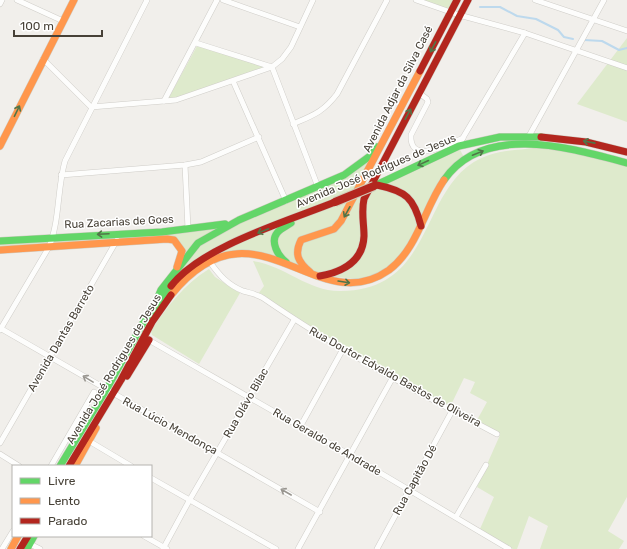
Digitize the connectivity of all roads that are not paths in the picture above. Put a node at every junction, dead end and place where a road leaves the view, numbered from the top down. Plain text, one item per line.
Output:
1 (2, 0) edge
2 (17, 0) edge
3 (74, 0) edge
4 (147, 0) edge
5 (217, 0) edge
6 (222, 0) edge
7 (313, 0) edge
8 (387, 0) edge
9 (416, 0) edge
10 (458, 0) edge
11 (468, 0) edge
12 (535, 0) edge
13 (604, 0) edge
14 (0, 4) edge
15 (455, 13) junction
16 (593, 20) junction
17 (63, 21) junction
18 (300, 27) junction
19 (627, 31) edge
20 (525, 33) junction
21 (196, 43) junction
22 (576, 50) junction
23 (43, 59) junction
24 (272, 67) junction
25 (627, 68) edge
26 (233, 81) junction
27 (419, 93) junction
28 (164, 101) junction
29 (91, 107) junction
30 (293, 124) junction
31 (391, 130) junction
32 (3, 135) edge
33 (529, 136) junction
34 (258, 137) junction
35 (463, 138) junction
36 (0, 146) edge
37 (458, 146) junction
38 (627, 152) edge
39 (627, 163) edge
40 (185, 165) junction
41 (61, 175) junction
42 (375, 185) junction
43 (318, 187) junction
44 (286, 201) junction
45 (299, 216) junction
46 (239, 220) junction
47 (421, 226) junction
48 (188, 229) junction
49 (120, 234) junction
50 (53, 237) junction
51 (0, 241) edge
52 (116, 243) junction
53 (49, 247) junction
54 (0, 250) edge
55 (210, 262) junction
56 (293, 267) junction
57 (316, 275) junction
58 (173, 276) junction
59 (154, 308) junction
60 (294, 320) junction
61 (0, 329) edge
62 (146, 339) junction
63 (343, 350) junction
64 (50, 357) junction
65 (393, 377) junction
66 (94, 392) dead end
67 (111, 393) junction
68 (250, 398) junction
69 (452, 411) junction
70 (300, 427) junction
71 (497, 434) dead end
72 (89, 440) junction
73 (0, 443) edge
74 (217, 452) junction
75 (0, 454) edge
76 (350, 455) junction
77 (17, 465) edge
78 (52, 465) edge
79 (61, 465) edge
80 (70, 465) edge
81 (76, 465) edge
82 (129, 465) edge
83 (486, 465) dead end
84 (152, 479) edge
85 (409, 490) junction
86 (189, 501) junction
87 (320, 512) junction
88 (456, 517) junction
89 (12, 533) edge
90 (17, 537) edge
91 (146, 537) edge
92 (28, 543) edge
93 (378, 547) edge
94 (165, 548) edge
95 (2, 549) edge
96 (11, 549) edge
97 (20, 549) edge
98 (40, 549) edge
99 (276, 549) edge
100 (298, 549) edge
101 (385, 549) edge
102 (509, 549) edge

1 - 14 street
2 - 17 street
3 - 17 main road
4 - 29 street
5 - 21 street
6 - 18 street
7 - 18 street
8 - 30 street
9 - 15 street
10 - 15 main road, Avenida Adjar da Silva Casé
11 - 15 main road, Avenida Adjar da Silva Casé
12 - 16 street
13 - 16 street
15 - 20 street
15 - 27 main road, Avenida Adjar da Silva Casé
15 -> 31 main road, Avenida Adjar da Silva Casé
16 - 19 street
16 - 22 street
17 - 23 main road
18 - 24 street
20 - 22 street
20 - 35 street
21 - 24 street
21 - 28 street
22 - 25 street
22 - 33 street
23 - 29 street
32 -> 23 main road
24 - 26 street
24 - 30 street
26 - 28 street
26 - 34 street
27 - 35 street
57 -> 27 main road, Avenida Adjar da Silva Casé
28 - 29 street
29 - 41 street
30 - 43 street
31 - 43 main road
31 -> 57 main road, Avenida Adjar da Silva Casé
32 - 36 main road
33 - 37 main road, Avenida José Rodrigues de Jesus
38 -> 33 main road, Avenida José Rodrigues de Jesus
34 - 40 street
34 - 44 street
35 - 37 street
37 -> 42 main road, Avenida José Rodrigues de Jesus
47 -> 39 main road, Avenida José Rodrigues de Jesus
40 - 41 street
40 - 48 street
41 - 50 street
42 - 45 main road, Avenida José Rodrigues de Jesus, bridge
42 - 47 main road
43 - 44 main road
44 - 46 main road
45 - 56 main road
45 -> 59 main road, Avenida José Rodrigues de Jesus
46 - 48 main road, Rua Zacarias de Goes
46 - 58 main road
57 -> 47 main road, Avenida José Rodrigues de Jesus
48 - 49 main road, Rua Zacarias de Goes
49 -> 50 main road, Rua Zacarias de Goes
49 - 52 street, Avenida Dantas Barreto
50 - 51 main road, Rua Zacarias de Goes
50 - 53 street
52 - 53 main road, Rua Zacarias de Goes
52 - 58 main road, Rua Zacarias de Goes
52 - 64 street, Avenida Dantas Barreto
53 - 54 main road, Rua Zacarias de Goes
53 - 61 street
55 - 56 main road, Avenida José Rodrigues de Jesus
55 - 60 street, Rua Doutor Edvaldo Bastos de Oliveira
55 - 62 main road, Avenida José Rodrigues de Jesus
56 - 57 main road, Avenida José Rodrigues de Jesus
58 - 59 main road
59 - 67 main road, Avenida José Rodrigues de Jesus
60 - 63 street, Rua Doutor Edvaldo Bastos de Oliveira
60 - 68 street, Rua Olávo Bilac
61 - 64 street, Rua Lúcio Mendonça
62 - 67 main road, Avenida José Rodrigues de Jesus
62 - 68 street, Rua Geraldo de Andrade
63 - 65 street, Rua Doutor Edvaldo Bastos de Oliveira
63 - 70 street
67 -> 64 street, Rua Lúcio Mendonça
64 - 73 street, Avenida Dantas Barreto
65 - 69 street, Rua Doutor Edvaldo Bastos de Oliveira
65 - 76 street
66 - 78 street, Avenida José Rodrigues de Jesus
67 - 72 main road, Avenida José Rodrigues de Jesus
67 - 74 street, Rua Lúcio Mendonça
67 - 79 main road, Avenida José Rodrigues de Jesus
67 - 80 main road, Avenida José Rodrigues de Jesus
68 - 70 street, Rua Geraldo de Andrade
68 - 74 street, Rua Olávo Bilac
69 - 71 street, Rua Doutor Edvaldo Bastos de Oliveira
69 - 85 street, Rua Capitão Dé
70 - 76 street, Rua Geraldo de Andrade
72 - 81 main road, Avenida José Rodrigues de Jesus
72 - 82 street
74 - 86 street, Rua Olávo Bilac
87 -> 74 street, Rua Lúcio Mendonça
75 - 77 street
76 - 85 street, Rua Geraldo de Andrade
76 - 87 street
83 - 88 street
84 - 86 street
85 - 88 street, Rua Geraldo de Andrade
85 - 93 street, Rua Capitão Dé
86 - 94 street, Rua Olávo Bilac
86 - 99 street
87 - 100 street
88 - 102 street, Rua Geraldo de Andrade
89 - 95 street
90 - 96 main road
91 - 94 street
92 - 97 main road
92 - 98 street
93 - 101 street

